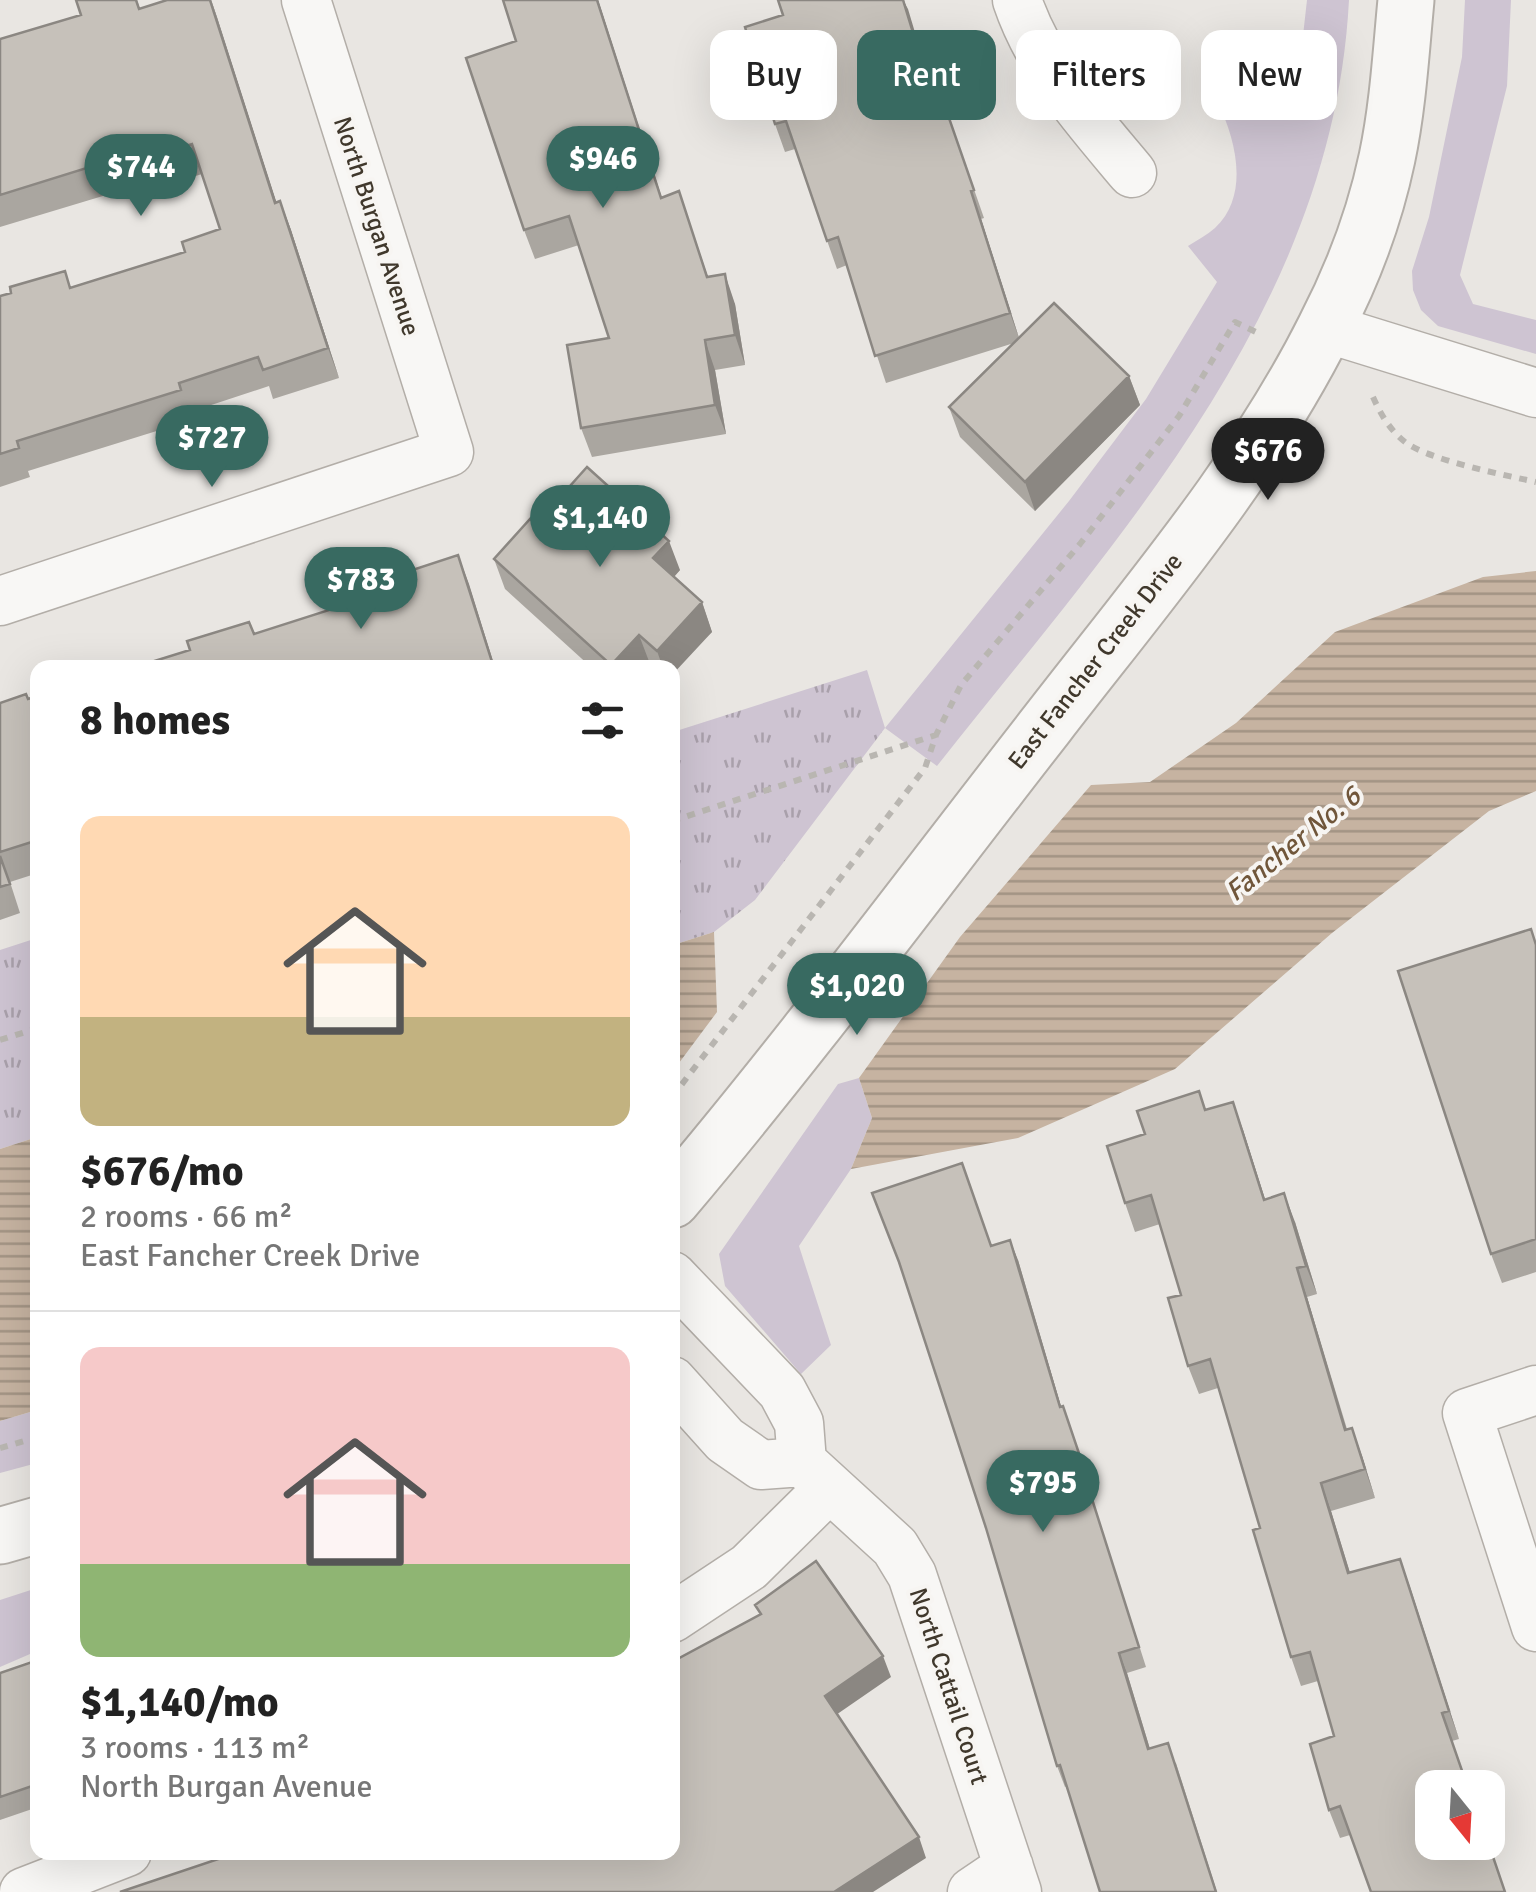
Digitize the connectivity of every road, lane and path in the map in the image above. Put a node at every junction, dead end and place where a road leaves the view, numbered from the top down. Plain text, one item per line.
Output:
1 (306, 0) edge
2 (1017, 0) edge
3 (1406, 0) edge
4 (1132, 173) dead end
5 (1235, 322) dead end
6 (1326, 328) junction
7 (1370, 391) dead end
8 (1536, 393) edge
9 (1536, 482) edge
10 (0, 601) edge
11 (936, 735) junction
12 (680, 818) edge
13 (30, 1031) edge
14 (0, 1040) edge
15 (680, 1087) edge
16 (680, 1190) edge
17 (680, 1284) edge
18 (680, 1390) edge
19 (1536, 1390) edge
20 (30, 1440) edge
21 (0, 1448) edge
22 (816, 1475) junction
23 (30, 1527) edge
24 (0, 1536) edge
25 (680, 1613) edge
26 (1536, 1627) edge
27 (106, 1860) edge
28 (999, 1884) edge
29 (24, 1892) edge

1 - 10 street, North Burgan Avenue
2 - 4 street
3 - 6 street, East Fancher Creek Drive
5 - 11 path
6 - 8 street
6 - 16 street, East Fancher Creek Drive
7 - 9 path
11 - 12 path
11 - 15 path
13 - 14 path
17 - 22 street
18 - 22 street
19 - 26 street
20 - 21 path
22 - 25 street
22 - 28 street, North Cattail Court
23 - 24 street
27 - 29 street

